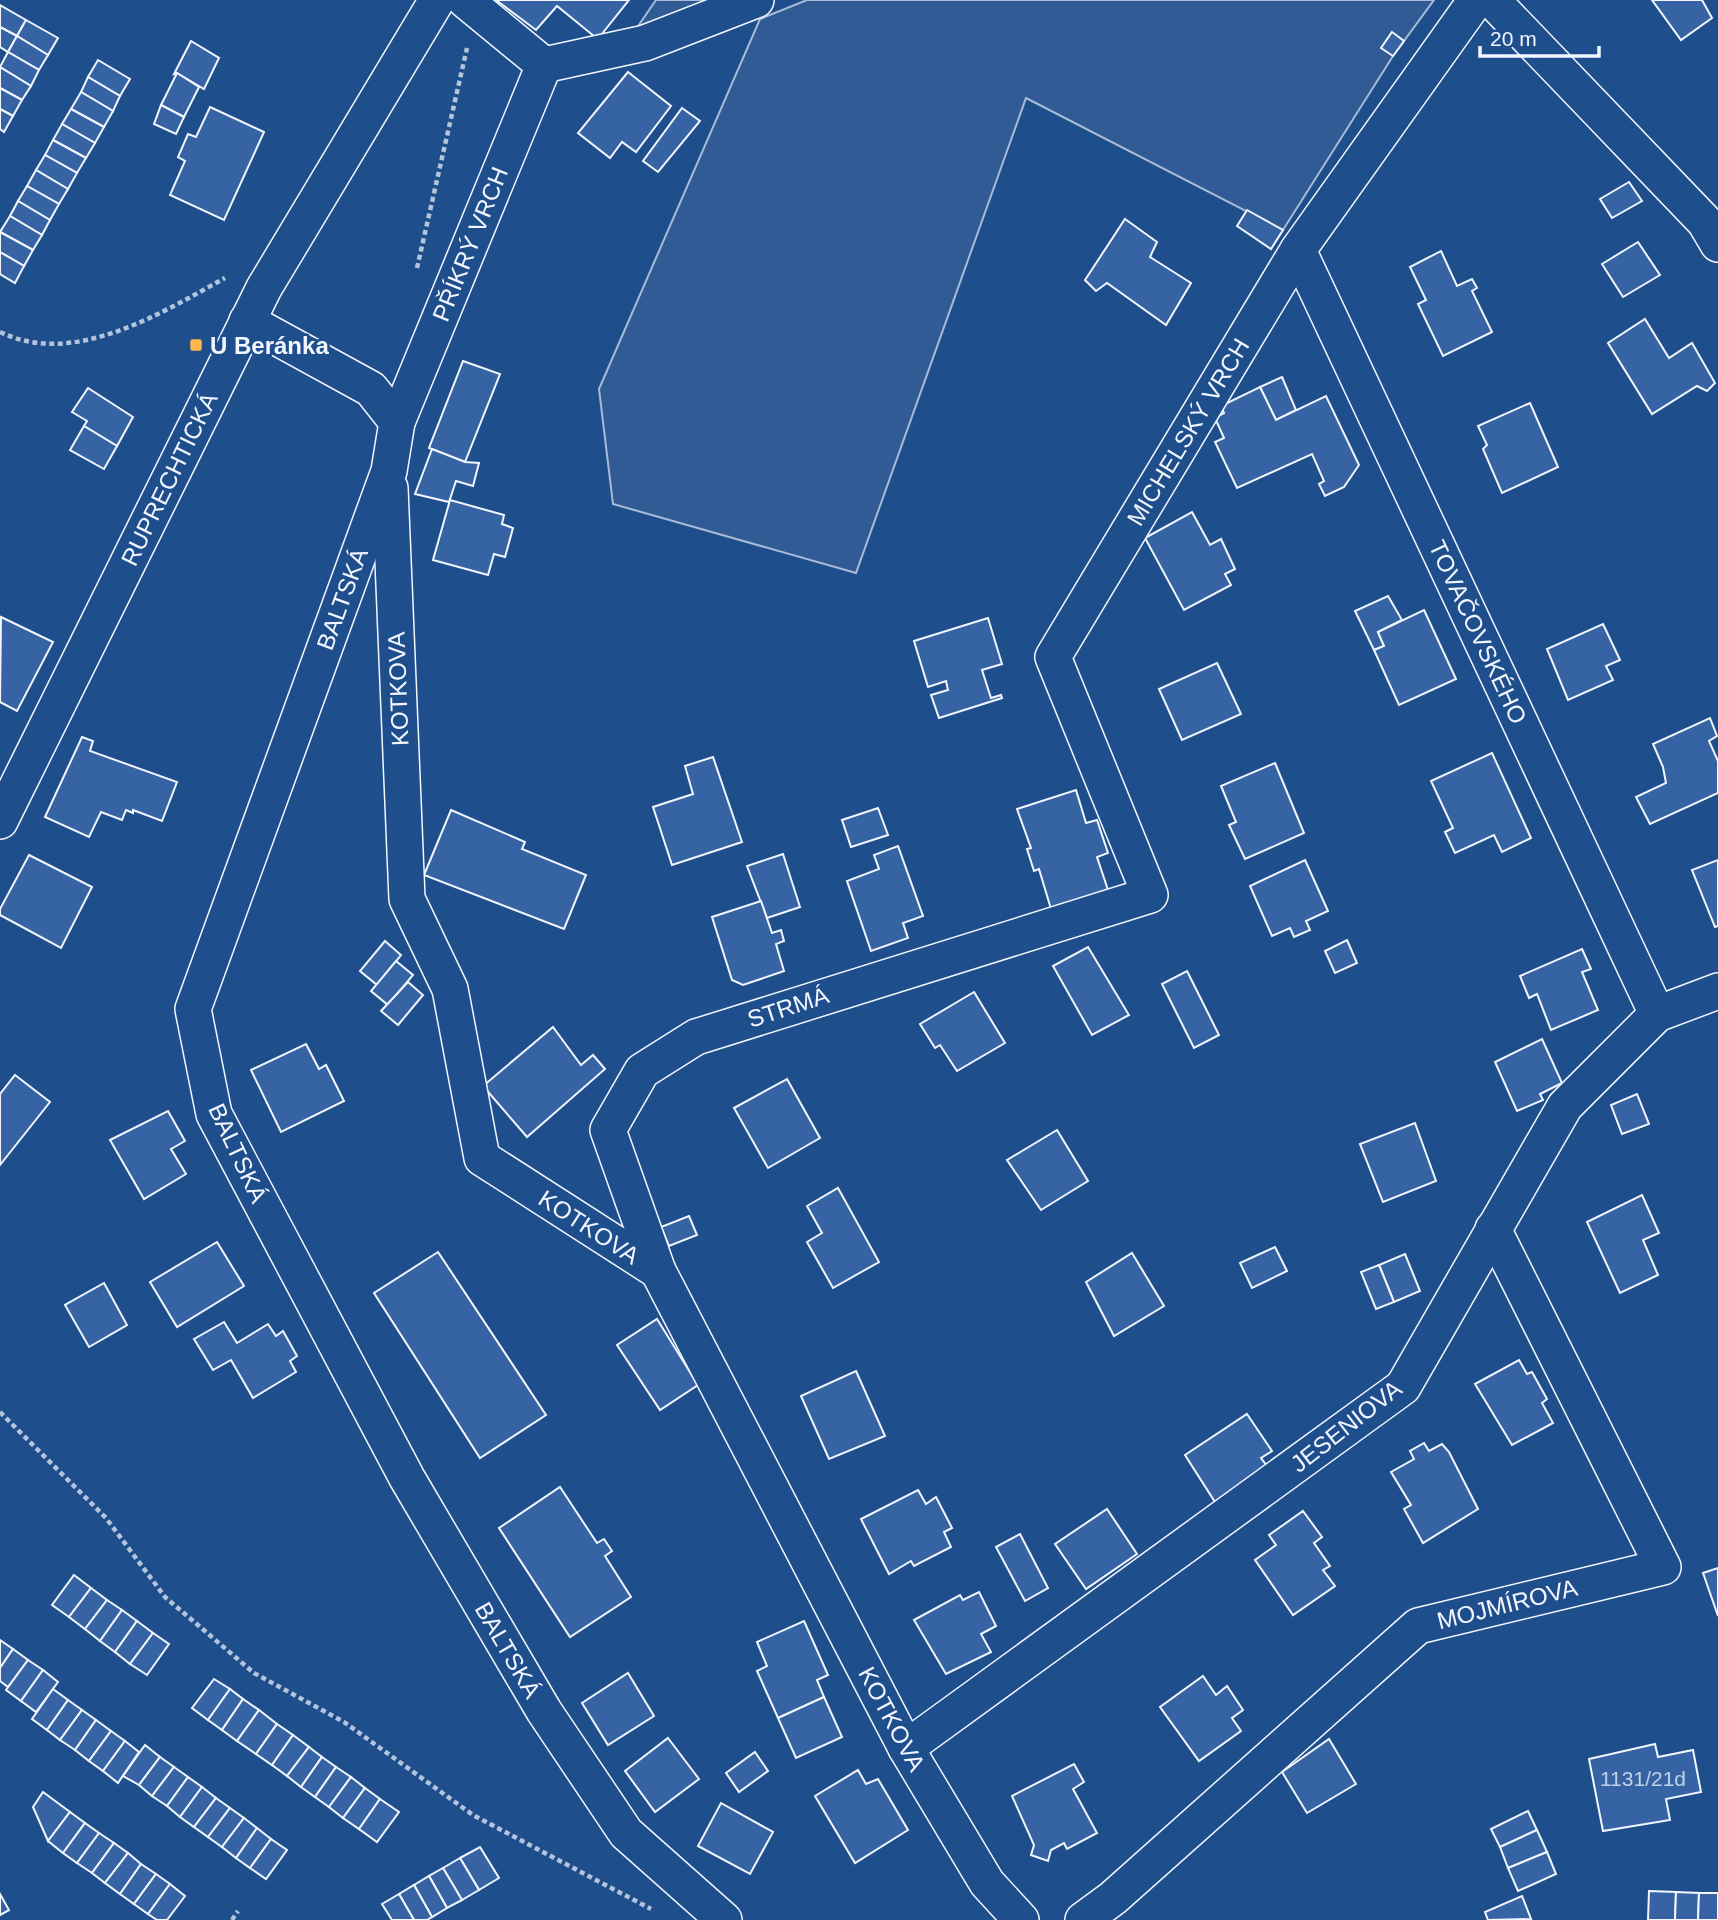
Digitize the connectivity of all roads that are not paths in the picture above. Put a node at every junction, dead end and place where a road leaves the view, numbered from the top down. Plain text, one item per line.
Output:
1 (437, 0) edge
2 (756, 0) edge
3 (1476, 0) edge
4 (1492, 0) edge
5 (470, 4) edge
6 (544, 65) junction
7 (1718, 244) edge
8 (1298, 250) junction
9 (247, 321) junction
10 (397, 422) junction
11 (389, 471) junction
12 (0, 821) edge
13 (1150, 895) joint
14 (1718, 991) edge
15 (1657, 1014) junction
16 (1493, 1229) junction
17 (658, 1271) junction
18 (906, 1748) junction
19 (724, 1920) edge
20 (1021, 1920) edge
21 (1083, 1920) edge

1 - 9 street, RUPRECHTICKÁ
2 - 6 street
3 - 8 street, MICHELSKÝ VRCH
4 - 7 street
5 - 6 street
6 - 10 street, PŘÍKRÝ VRCH
8 - 13 street, MICHELSKÝ VRCH
8 - 15 street, TOVAČOVSKÉHO
9 - 10 street
9 - 12 street, RUPRECHTICKÁ
10 - 11 street, BALTSKÁ
11 - 17 street, KOTKOVA
11 - 19 street, BALTSKÁ
13 - 17 street, STRMÁ
14 - 15 street, JESENIOVA
15 - 16 street, JESENIOVA
16 - 18 street, JESENIOVA
16 - 21 street, MOJMÍROVA
17 - 18 street, KOTKOVA
18 - 20 street, KOTKOVA

